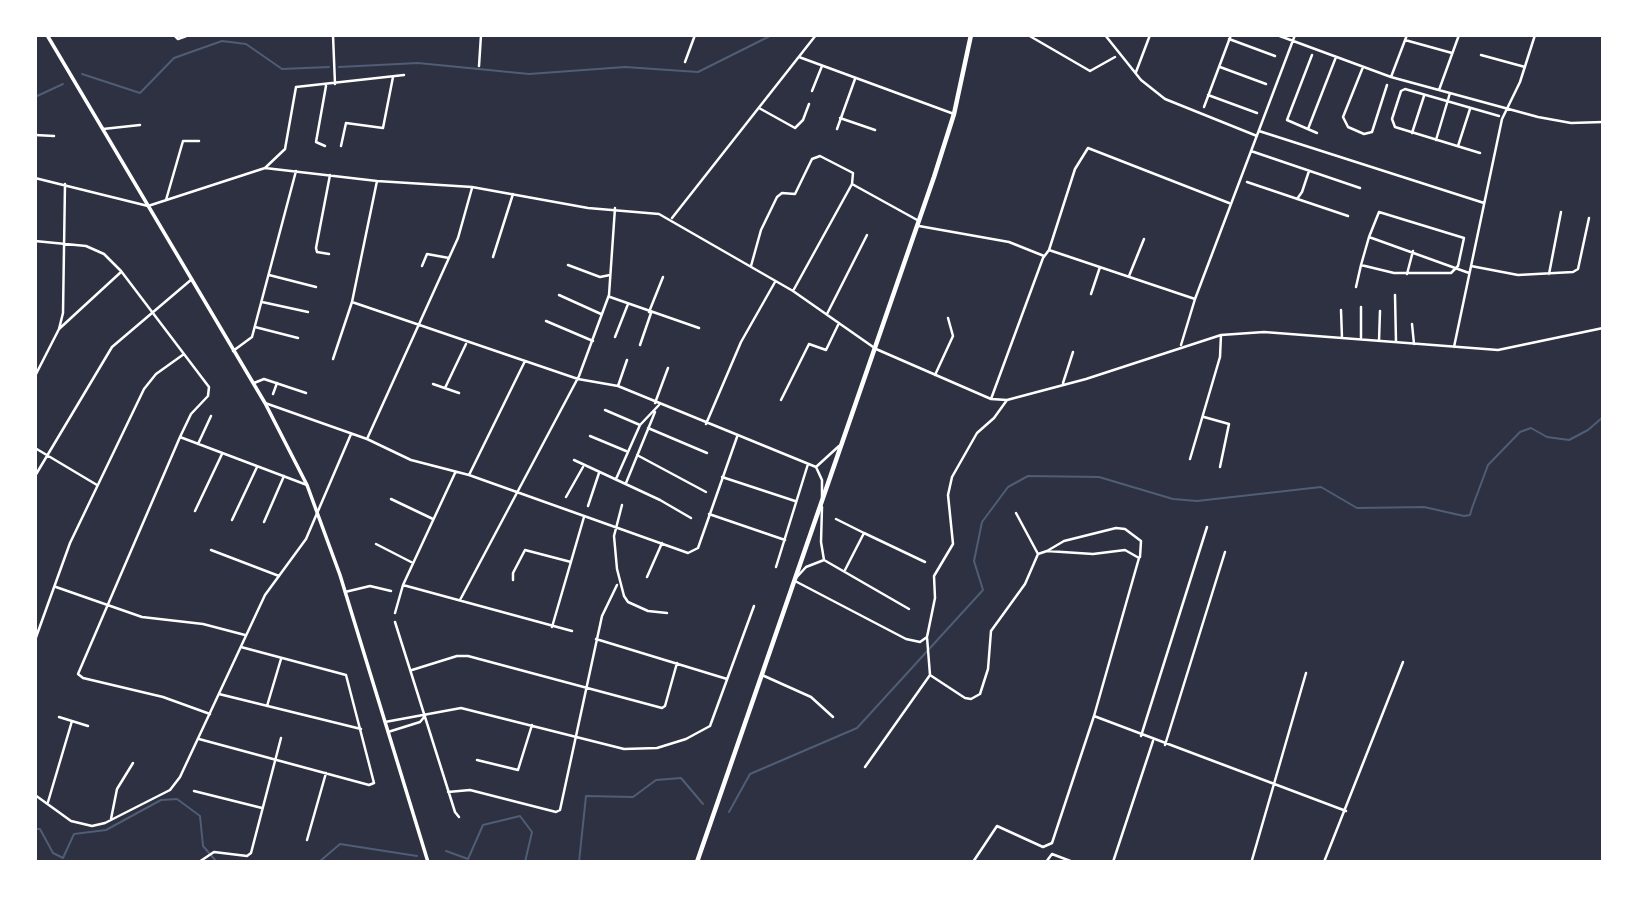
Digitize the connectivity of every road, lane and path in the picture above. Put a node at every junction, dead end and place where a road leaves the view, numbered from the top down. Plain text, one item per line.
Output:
1 (47, 35) edge
2 (174, 35) edge
3 (189, 35) edge
4 (333, 35) edge
5 (481, 35) edge
6 (695, 35) edge
7 (816, 35) edge
8 (971, 35) edge
9 (1028, 35) edge
10 (1105, 35) edge
11 (1150, 35) edge
12 (1277, 35) edge
13 (1295, 35) edge
14 (1407, 35) edge
15 (1459, 35) edge
16 (1535, 35) edge
17 (1230, 37) edge
18 (1405, 40) junction
19 (1292, 41) junction
20 (1452, 53) junction
21 (1312, 55) dead end
22 (1481, 55) dead end
23 (1275, 56) dead end
24 (799, 57) junction
25 (1115, 57) dead end
26 (1336, 57) junction
27 (685, 62) dead end
28 (479, 66) dead end
29 (822, 66) junction
30 (1219, 67) junction
31 (1363, 67) junction
32 (1525, 67) junction
33 (1136, 72) junction
34 (404, 75) dead end
35 (393, 77) junction
36 (1391, 78) junction
37 (855, 79) junction
38 (1266, 84) dead end
39 (335, 85) junction
40 (1387, 85) dead end
41 (326, 86) junction
42 (1439, 90) junction
43 (812, 91) dead end
44 (1450, 93) junction
45 (1424, 95) junction
46 (1208, 96) junction
47 (1448, 102) junction
48 (809, 103) dead end
49 (1204, 107) dead end
50 (758, 108) junction
51 (1470, 108) junction
52 (1506, 108) junction
53 (1257, 113) dead end
54 (954, 114) junction
55 (1499, 116) dead end
56 (840, 118) junction
57 (1603, 122) edge
58 (140, 125) dead end
59 (103, 129) junction
60 (837, 129) dead end
61 (874, 130) dead end
62 (1307, 130) junction
63 (1259, 131) junction
64 (1317, 132) dead end
65 (1412, 133) junction
66 (35, 135) edge
67 (54, 136) dead end
68 (1257, 136) junction
69 (1436, 140) junction
70 (199, 141) dead end
71 (325, 146) dead end
72 (341, 146) dead end
73 (1458, 146) junction
74 (1251, 151) junction
75 (1480, 153) dead end
76 (265, 168) junction
77 (1308, 170) junction
78 (296, 171) junction
79 (330, 174) junction
80 (35, 178) edge
81 (377, 181) junction
82 (1247, 182) dead end
83 (65, 184) junction
84 (852, 184) junction
85 (472, 187) junction
86 (1360, 188) dead end
87 (513, 194) junction
88 (1297, 199) junction
89 (166, 200) junction
90 (1231, 204) junction
91 (1484, 204) junction
92 (148, 206) junction
93 (615, 208) junction
94 (1561, 212) dead end
95 (1348, 216) dead end
96 (671, 218) junction
97 (1589, 218) dead end
98 (918, 223) junction
99 (867, 235) dead end
100 (1368, 237) junction
101 (1144, 239) dead end
102 (35, 240) edge
103 (65, 242) junction
104 (1049, 250) junction
105 (1413, 251) junction
106 (329, 254) dead end
107 (1044, 256) junction
108 (493, 257) dead end
109 (449, 258) junction
110 (568, 265) dead end
111 (1361, 265) junction
112 (422, 266) dead end
113 (751, 266) junction
114 (1458, 266) junction
115 (1471, 266) junction
116 (1101, 267) junction
117 (121, 271) junction
118 (1469, 273) junction
119 (1407, 274) junction
120 (1549, 274) junction
121 (269, 275) junction
122 (610, 275) junction
123 (663, 276) dead end
124 (1129, 276) junction
125 (192, 279) junction
126 (775, 281) junction
127 (316, 287) dead end
128 (1356, 287) dead end
129 (793, 291) junction
130 (1091, 294) dead end
131 (559, 295) dead end
132 (1395, 295) dead end
133 (608, 296) junction
134 (1195, 299) junction
135 (262, 302) junction
136 (352, 302) junction
137 (628, 304) junction
138 (1362, 307) dead end
139 (1341, 310) dead end
140 (1380, 311) dead end
141 (151, 312) junction
142 (307, 312) dead end
143 (650, 313) junction
144 (827, 314) junction
145 (602, 315) junction
146 (948, 318) dead end
147 (545, 321) dead end
148 (839, 323) junction
149 (1412, 324) dead end
150 (420, 326) junction
151 (255, 327) junction
152 (699, 328) dead end
153 (1603, 328) edge
154 (60, 329) junction
155 (1221, 335) junction
156 (615, 337) dead end
157 (298, 338) dead end
158 (1342, 338) junction
159 (1361, 339) junction
160 (593, 341) junction
161 (1379, 341) junction
162 (1396, 342) junction
163 (467, 343) junction
164 (1413, 344) junction
165 (639, 345) dead end
166 (1181, 345) junction
167 (1454, 347) junction
168 (876, 349) junction
169 (233, 351) junction
170 (1073, 352) dead end
171 (184, 354) junction
172 (333, 359) dead end
173 (627, 360) dead end
174 (525, 361) junction
175 (668, 368) dead end
176 (935, 375) junction
177 (35, 376) edge
178 (578, 379) junction
179 (253, 383) junction
180 (277, 383) junction
181 (1063, 383) junction
182 (433, 384) dead end
183 (618, 386) junction
184 (445, 388) junction
185 (306, 393) dead end
186 (459, 393) dead end
187 (273, 394) dead end
188 (991, 399) junction
189 (781, 400) dead end
190 (1007, 400) junction
191 (265, 403) junction
192 (657, 404) junction
193 (605, 410) dead end
194 (655, 410) junction
195 (211, 416) dead end
196 (1202, 417) junction
197 (706, 424) junction
198 (640, 425) junction
199 (648, 428) junction
200 (352, 434) junction
201 (590, 436) dead end
202 (180, 437) junction
203 (737, 437) junction
204 (845, 438) junction
205 (367, 439) junction
206 (198, 444) junction
207 (35, 448) edge
208 (626, 451) junction
209 (707, 453) dead end
210 (222, 454) junction
211 (47, 455) junction
212 (637, 455) junction
213 (1190, 459) dead end
214 (574, 460) dead end
215 (808, 464) junction
216 (583, 466) junction
217 (257, 467) junction
218 (816, 467) junction
219 (1220, 467) dead end
220 (455, 473) junction
221 (599, 473) junction
222 (469, 475) junction
223 (284, 476) junction
224 (35, 477) edge
225 (722, 477) junction
226 (616, 479) junction
227 (626, 483) junction
228 (97, 485) junction
229 (307, 485) junction
230 (518, 492) junction
231 (706, 492) dead end
232 (566, 497) dead end
233 (391, 499) dead end
234 (797, 501) junction
235 (822, 502) junction
236 (622, 505) dead end
237 (589, 506) dead end
238 (195, 511) dead end
239 (319, 513) junction
240 (1016, 513) dead end
241 (709, 514) junction
242 (584, 517) junction
243 (691, 518) dead end
244 (433, 519) junction
245 (836, 519) dead end
246 (232, 520) dead end
247 (264, 522) dead end
248 (1207, 527) dead end
249 (614, 528) junction
250 (864, 533) junction
251 (785, 540) junction
252 (662, 543) junction
253 (376, 544) dead end
254 (211, 550) dead end
255 (1047, 551) junction
256 (1225, 552) dead end
257 (1038, 554) junction
258 (1139, 558) junction
259 (824, 559) junction
260 (571, 562) junction
261 (925, 562) dead end
262 (413, 563) junction
263 (776, 567) dead end
264 (845, 571) junction
265 (279, 576) junction
266 (648, 577) dead end
267 (796, 579) junction
268 (513, 580) dead end
269 (403, 585) junction
270 (617, 585) dead end
271 (55, 587) junction
272 (391, 591) dead end
273 (345, 592) junction
274 (460, 600) junction
275 (754, 606) dead end
276 (106, 607) junction
277 (909, 609) dead end
278 (395, 613) dead end
279 (667, 613) dead end
280 (395, 622) dead end
281 (552, 627) junction
282 (572, 631) dead end
283 (36, 634) edge
284 (245, 635) junction
285 (927, 637) junction
286 (596, 639) junction
287 (35, 640) edge
288 (241, 647) junction
289 (282, 658) junction
290 (1403, 662) dead end
291 (677, 663) junction
292 (412, 670) junction
293 (1306, 673) dead end
294 (762, 675) junction
295 (930, 675) junction
296 (727, 679) junction
297 (588, 686) junction
298 (219, 694) junction
299 (267, 706) junction
300 (210, 713) junction
301 (425, 716) junction
302 (1094, 716) junction
303 (60, 717) dead end
304 (833, 718) dead end
305 (72, 721) junction
306 (384, 722) junction
307 (532, 725) junction
308 (88, 726) dead end
309 (361, 729) junction
310 (387, 732) junction
311 (1141, 736) junction
312 (578, 737) junction
313 (198, 738) junction
314 (281, 738) dead end
315 (1153, 741) junction
316 (1165, 745) junction
317 (275, 758) junction
318 (477, 760) dead end
319 (133, 763) dead end
320 (865, 766) dead end
321 (326, 773) junction
322 (1275, 783) junction
323 (194, 790) dead end
324 (448, 792) junction
325 (35, 795) edge
326 (48, 802) junction
327 (262, 808) junction
328 (1346, 811) junction
329 (459, 817) dead end
330 (111, 819) junction
331 (307, 840) dead end
332 (1252, 860) dead end
333 (199, 862) edge
334 (428, 862) edge
335 (697, 862) edge
336 (973, 862) edge
337 (1046, 862) edge
338 (1073, 862) edge
339 (1113, 862) edge
340 (1324, 862) edge

1 - 59 main road
2 - 3 street
4 - 39 street
5 - 28 street
6 - 27 street
7 - 24 street
8 - 54 highway
9 - 25 street
10 - 33 street
11 - 33 street
12 - 19 street
13 - 19 street
14 - 18 street
15 - 20 street
16 - 32 street
17 - 23 street
17 - 30 street
18 - 20 street
18 - 36 street
19 - 26 street
19 - 63 street
20 - 42 street
21 - 62 street
22 - 32 street
24 - 29 street
24 - 50 street
26 - 31 street
26 - 62 street
29 - 37 street
29 - 43 street
30 - 38 street
30 - 46 street
31 - 36 street
31 - 40 street
32 - 52 street
33 - 68 street
34 - 35 street
35 - 39 street
35 - 72 street
36 - 42 street
37 - 54 street
37 - 56 street
39 - 41 street
41 - 71 street
41 - 76 street
42 - 44 street
44 - 47 street
44 - 52 street
45 - 47 street
45 - 65 street
45 - 65 street
46 - 49 street
46 - 53 street
47 - 51 street
47 - 69 street
48 - 50 street
50 - 96 street
51 - 55 street
51 - 73 street
52 - 57 street
52 - 91 street
54 - 98 highway
56 - 60 street
56 - 61 street
58 - 59 street
59 - 92 main road
62 - 64 street
63 - 68 street
63 - 91 street
65 - 69 street
66 - 67 street
68 - 74 street
69 - 73 street
70 - 89 street
73 - 75 street
74 - 77 street
74 - 90 street
76 - 78 street
76 - 89 street
77 - 86 street
77 - 88 street
78 - 79 street
78 - 121 street
79 - 81 street
79 - 106 street
80 - 83 street
81 - 85 street
81 - 136 street
82 - 88 street
83 - 92 street
83 - 103 street
84 - 98 street
84 - 113 street
84 - 129 street
85 - 87 street
85 - 109 street
87 - 93 street
87 - 108 street
88 - 95 street
89 - 92 street
90 - 104 street
90 - 134 street
91 - 115 street
92 - 125 main road
93 - 96 street
93 - 122 street
94 - 120 street
96 - 113 street
97 - 120 street
98 - 107 street
98 - 168 highway
99 - 144 street
100 - 105 street
100 - 111 street
100 - 114 street
101 - 124 street
102 - 103 street
103 - 117 street
103 - 154 street
104 - 107 street
104 - 116 street
105 - 114 street
105 - 119 street
107 - 188 street
109 - 112 street
109 - 150 street
110 - 122 street
111 - 119 street
111 - 128 street
113 - 126 street
114 - 118 street
114 - 119 street
115 - 118 street
115 - 120 street
116 - 124 street
116 - 130 street
117 - 141 street
117 - 154 street
118 - 167 street
121 - 127 street
121 - 135 street
122 - 133 street
123 - 143 street
124 - 134 street
125 - 141 street
125 - 169 main road
126 - 129 street
126 - 197 street
129 - 144 street
131 - 145 street
132 - 162 street
133 - 137 street
133 - 145 street
134 - 166 street
135 - 142 street
135 - 151 street
136 - 150 street
136 - 172 street
137 - 143 street
137 - 156 street
138 - 159 street
139 - 158 street
140 - 161 street
141 - 171 street
141 - 211 street
143 - 152 street
143 - 165 street
144 - 148 street
145 - 160 street
146 - 176 street
147 - 160 street
148 - 168 street
148 - 189 street
149 - 164 street
150 - 163 street
150 - 205 street
151 - 157 street
151 - 169 street
153 - 167 street
154 - 177 street
155 - 158 street
155 - 166 street
155 - 196 street
158 - 159 street
159 - 161 street
160 - 178 street
161 - 162 street
162 - 164 street
163 - 174 street
163 - 184 street
164 - 167 street
166 - 181 street
168 - 176 street
168 - 204 highway
169 - 179 main road
170 - 181 street
171 - 202 street
171 - 228 street
173 - 183 street
174 - 178 street
174 - 222 street
175 - 192 street
176 - 188 street
178 - 183 street
178 - 230 street
179 - 180 street
179 - 191 main road
180 - 185 street
180 - 187 street
181 - 190 street
182 - 184 street
183 - 192 street
184 - 186 street
188 - 190 street
190 - 285 street
191 - 200 street
191 - 229 main road
192 - 194 street
192 - 197 street
193 - 198 street
194 - 198 street
194 - 199 street
195 - 206 street
196 - 213 street
196 - 219 street
197 - 203 street
198 - 208 street
199 - 209 street
199 - 212 street
200 - 205 street
200 - 239 street
201 - 208 street
202 - 206 street
202 - 276 street
203 - 215 street
203 - 225 street
204 - 218 street
204 - 235 highway
205 - 220 street
206 - 210 street
207 - 211 street
208 - 226 street
210 - 217 street
210 - 238 street
211 - 224 street
211 - 228 street
212 - 227 street
212 - 231 street
214 - 216 street
215 - 218 street
215 - 234 street
216 - 221 street
216 - 232 street
217 - 223 street
217 - 246 street
218 - 235 street
220 - 222 street
220 - 244 street
221 - 226 street
221 - 237 street
222 - 230 street
223 - 229 street
223 - 247 street
225 - 234 street
225 - 241 street
226 - 227 street
227 - 243 street
228 - 271 street
229 - 239 main road
230 - 242 street
230 - 274 street
233 - 244 street
234 - 251 street
235 - 259 street
235 - 267 highway
236 - 249 street
239 - 265 street
239 - 273 main road
240 - 257 street
241 - 251 street
241 - 252 street
242 - 249 street
242 - 260 street
244 - 262 street
245 - 250 street
248 - 311 street
249 - 252 street
249 - 279 street
250 - 261 street
250 - 264 street
251 - 263 street
252 - 266 street
253 - 262 street
254 - 265 street
255 - 257 street
255 - 258 street
255 - 258 street
256 - 316 street
257 - 295 street
258 - 302 street
259 - 264 street
259 - 267 street
260 - 268 street
260 - 281 street
262 - 269 street
264 - 277 street
265 - 284 street
267 - 285 street
267 - 294 highway
269 - 274 street
269 - 278 street
270 - 286 street
271 - 276 street
271 - 283 street
272 - 273 street
273 - 306 main road
274 - 281 street
275 - 296 street
276 - 284 street
276 - 300 street
280 - 292 street
281 - 282 street
283 - 287 street
284 - 288 street
285 - 295 street
286 - 291 street
286 - 297 street
288 - 289 street
288 - 298 street
289 - 299 street
289 - 309 street
290 - 328 street
291 - 296 street
291 - 297 street
292 - 297 street
292 - 301 street
293 - 322 street
294 - 304 street
294 - 335 highway
295 - 320 street
296 - 312 street
297 - 312 street
298 - 299 street
298 - 300 street
299 - 309 street
300 - 313 street
301 - 306 street
301 - 307 street
301 - 310 street
301 - 324 street
302 - 311 street
302 - 336 street
303 - 305 street
305 - 308 street
305 - 326 street
306 - 310 main road
307 - 312 street
307 - 318 street
309 - 321 street
310 - 334 main road
311 - 315 street
312 - 324 street
313 - 317 street
313 - 330 street
314 - 317 street
315 - 316 street
315 - 339 street
316 - 322 street
317 - 321 street
317 - 327 street
319 - 330 street
321 - 331 street
322 - 328 street
322 - 332 street
323 - 327 street
324 - 329 street
325 - 326 street
326 - 330 street
327 - 333 street
328 - 340 street
337 - 338 street

